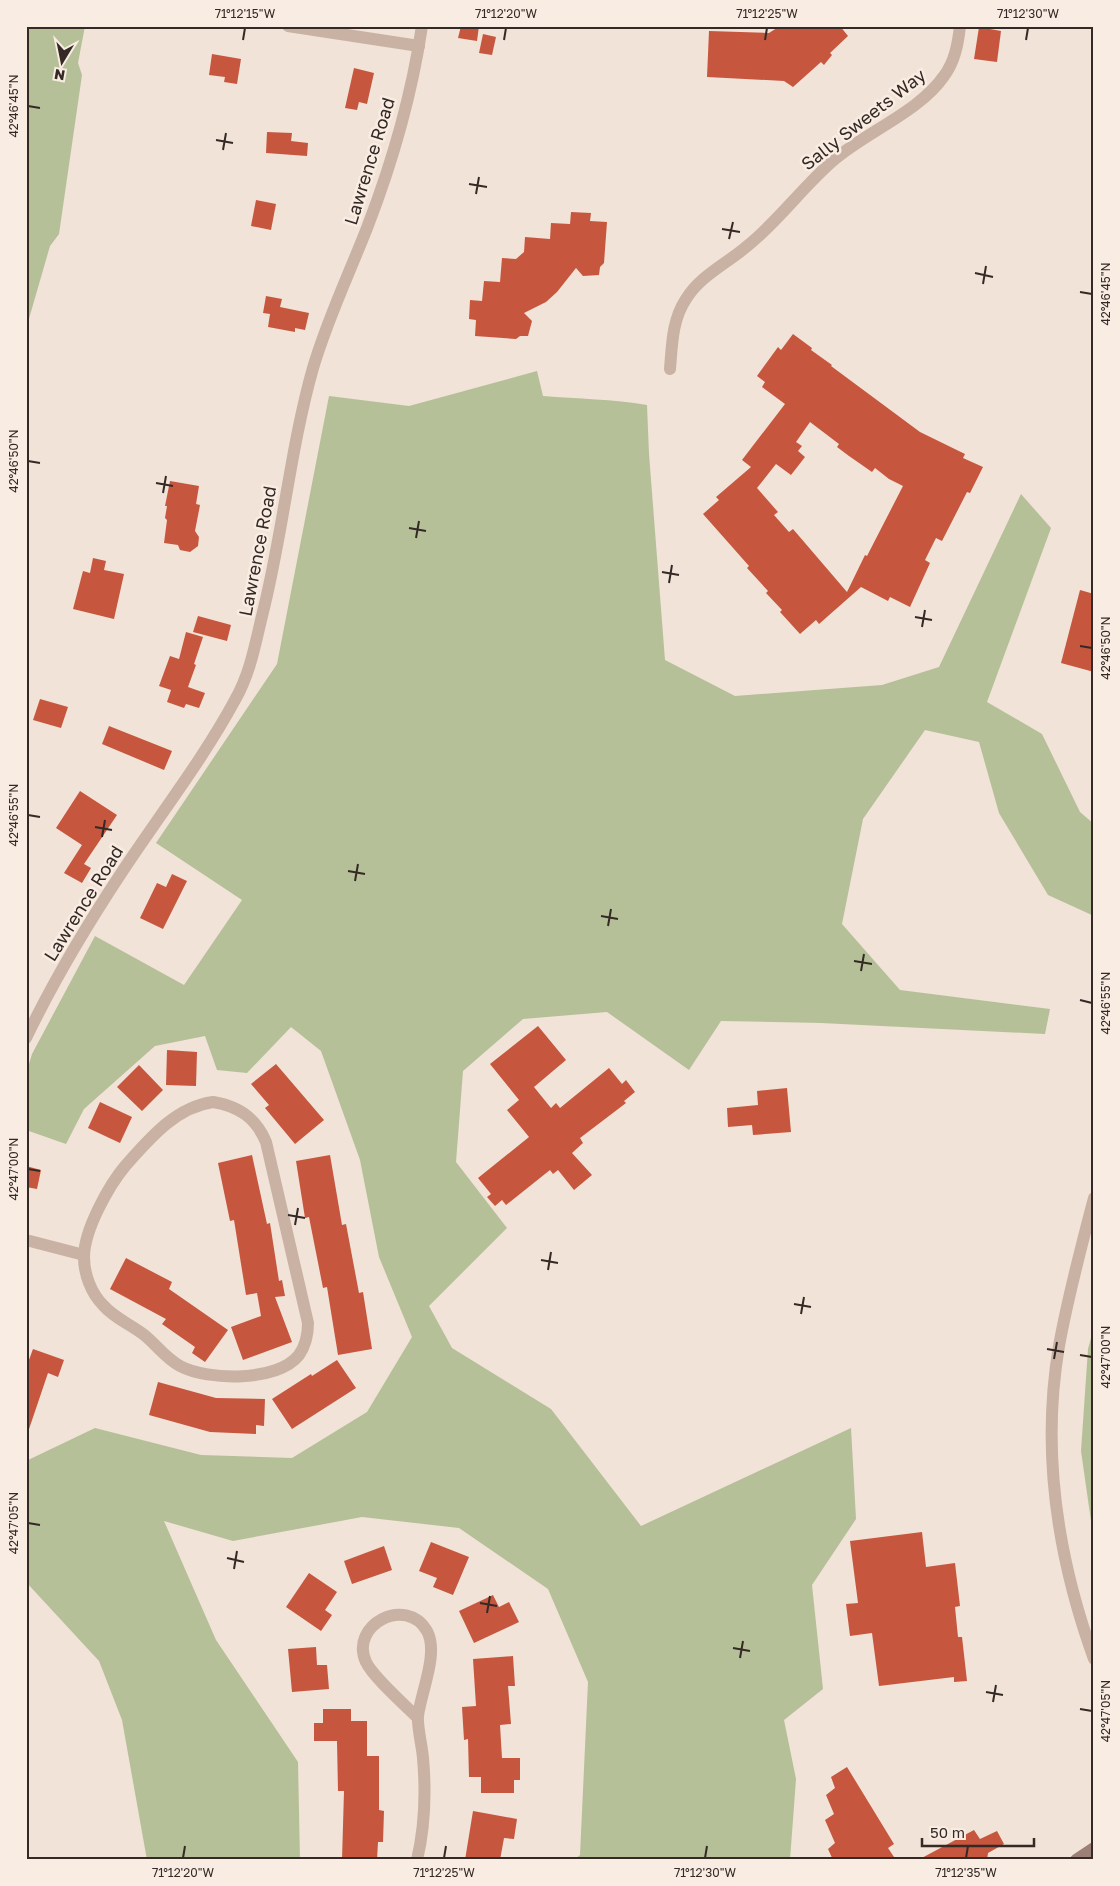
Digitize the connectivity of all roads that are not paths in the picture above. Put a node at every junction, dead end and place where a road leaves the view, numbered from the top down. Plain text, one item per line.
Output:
1 (288, 26) edge
2 (422, 26) edge
3 (960, 26) edge
4 (419, 46) junction
5 (670, 369) dead end
6 (26, 1038) edge
7 (1094, 1198) edge
8 (26, 1240) edge
9 (84, 1255) junction
10 (1094, 1659) edge
11 (418, 1718) junction
12 (1094, 1848) edge
13 (417, 1860) edge
14 (1076, 1860) edge

1 - 4 street
2 - 4 street, Lawrence Road
3 - 5 street, Sally Sweets Way
4 - 6 street, Lawrence Road
7 - 10 street
8 - 9 street
9 - 9 street
11 - 11 street
11 - 13 street
12 - 14 main road

